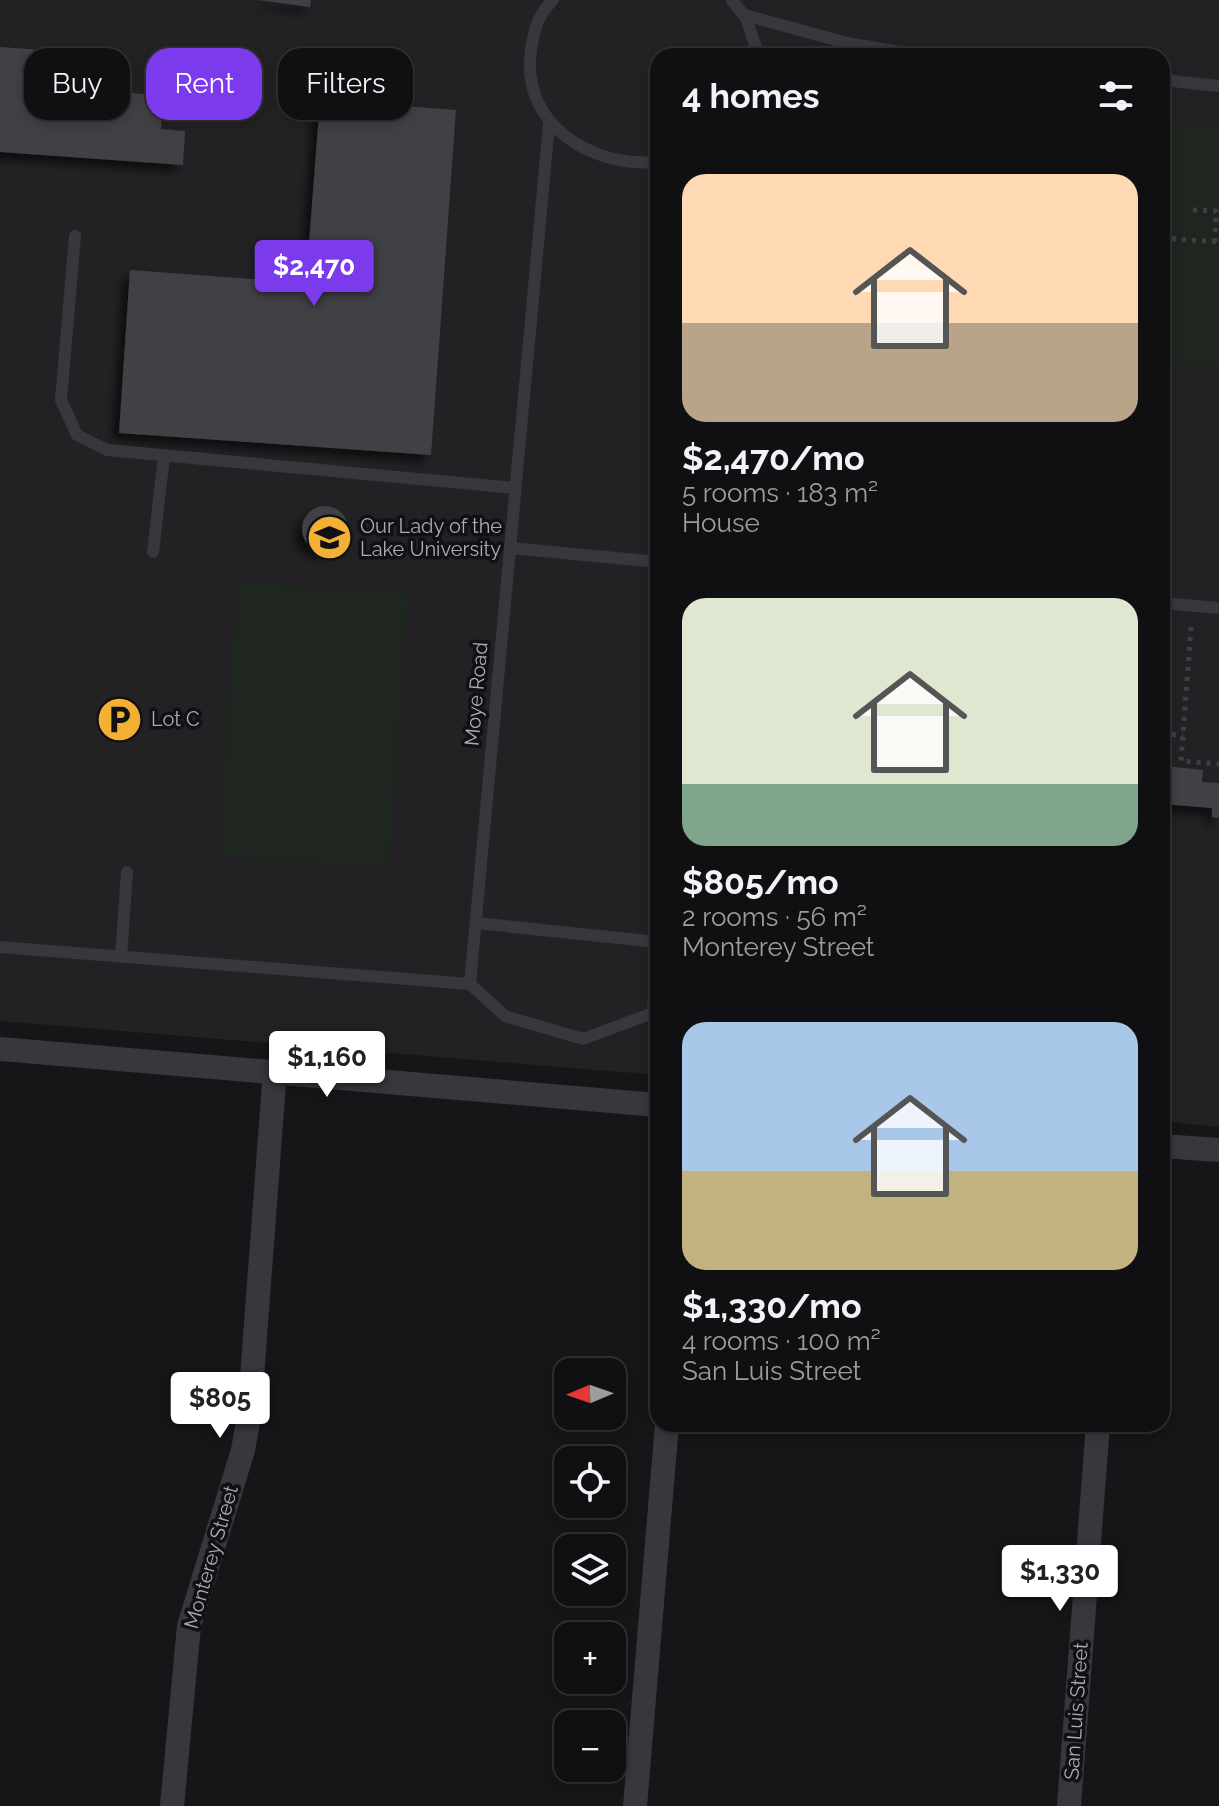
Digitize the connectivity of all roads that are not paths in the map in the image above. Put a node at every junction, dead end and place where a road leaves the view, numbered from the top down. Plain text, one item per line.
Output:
1 (553, 0) edge
2 (732, 0) edge
3 (745, 15) junction
4 (756, 48) edge
5 (876, 48) edge
6 (1170, 81) edge
7 (1219, 86) edge
8 (549, 124) junction
9 (650, 163) edge
10 (75, 236) dead end
11 (164, 456) junction
12 (515, 488) junction
13 (510, 548) junction
14 (153, 552) dead end
15 (650, 561) edge
16 (1170, 604) edge
17 (1219, 608) edge
18 (127, 872) dead end
19 (476, 923) junction
20 (650, 941) edge
21 (0, 947) edge
22 (121, 957) junction
23 (470, 984) junction
24 (650, 1015) edge
25 (0, 1049) edge
26 (275, 1070) junction
27 (650, 1104) edge
28 (1170, 1147) edge
29 (1219, 1150) edge
30 (666, 1432) edge
31 (1097, 1432) edge
32 (172, 1806) edge
33 (635, 1806) edge
34 (1069, 1806) edge

1 - 8 lane
2 - 3 lane
3 - 4 lane
3 - 5 lane
6 - 7 lane
8 - 9 lane
8 - 12 lane, Moye Road
10 - 11 lane
11 - 12 lane
11 - 14 lane
12 - 13 lane, Moye Road
13 - 15 lane
13 - 19 lane, Moye Road
16 - 17 lane
18 - 22 lane
19 - 20 lane
19 - 23 lane, Moye Road
21 - 22 lane
22 - 23 lane
23 - 24 lane
25 - 26 street
26 - 27 street
26 - 32 street, Monterey Street
28 - 29 street
30 - 33 street
31 - 34 street, San Luis Street

